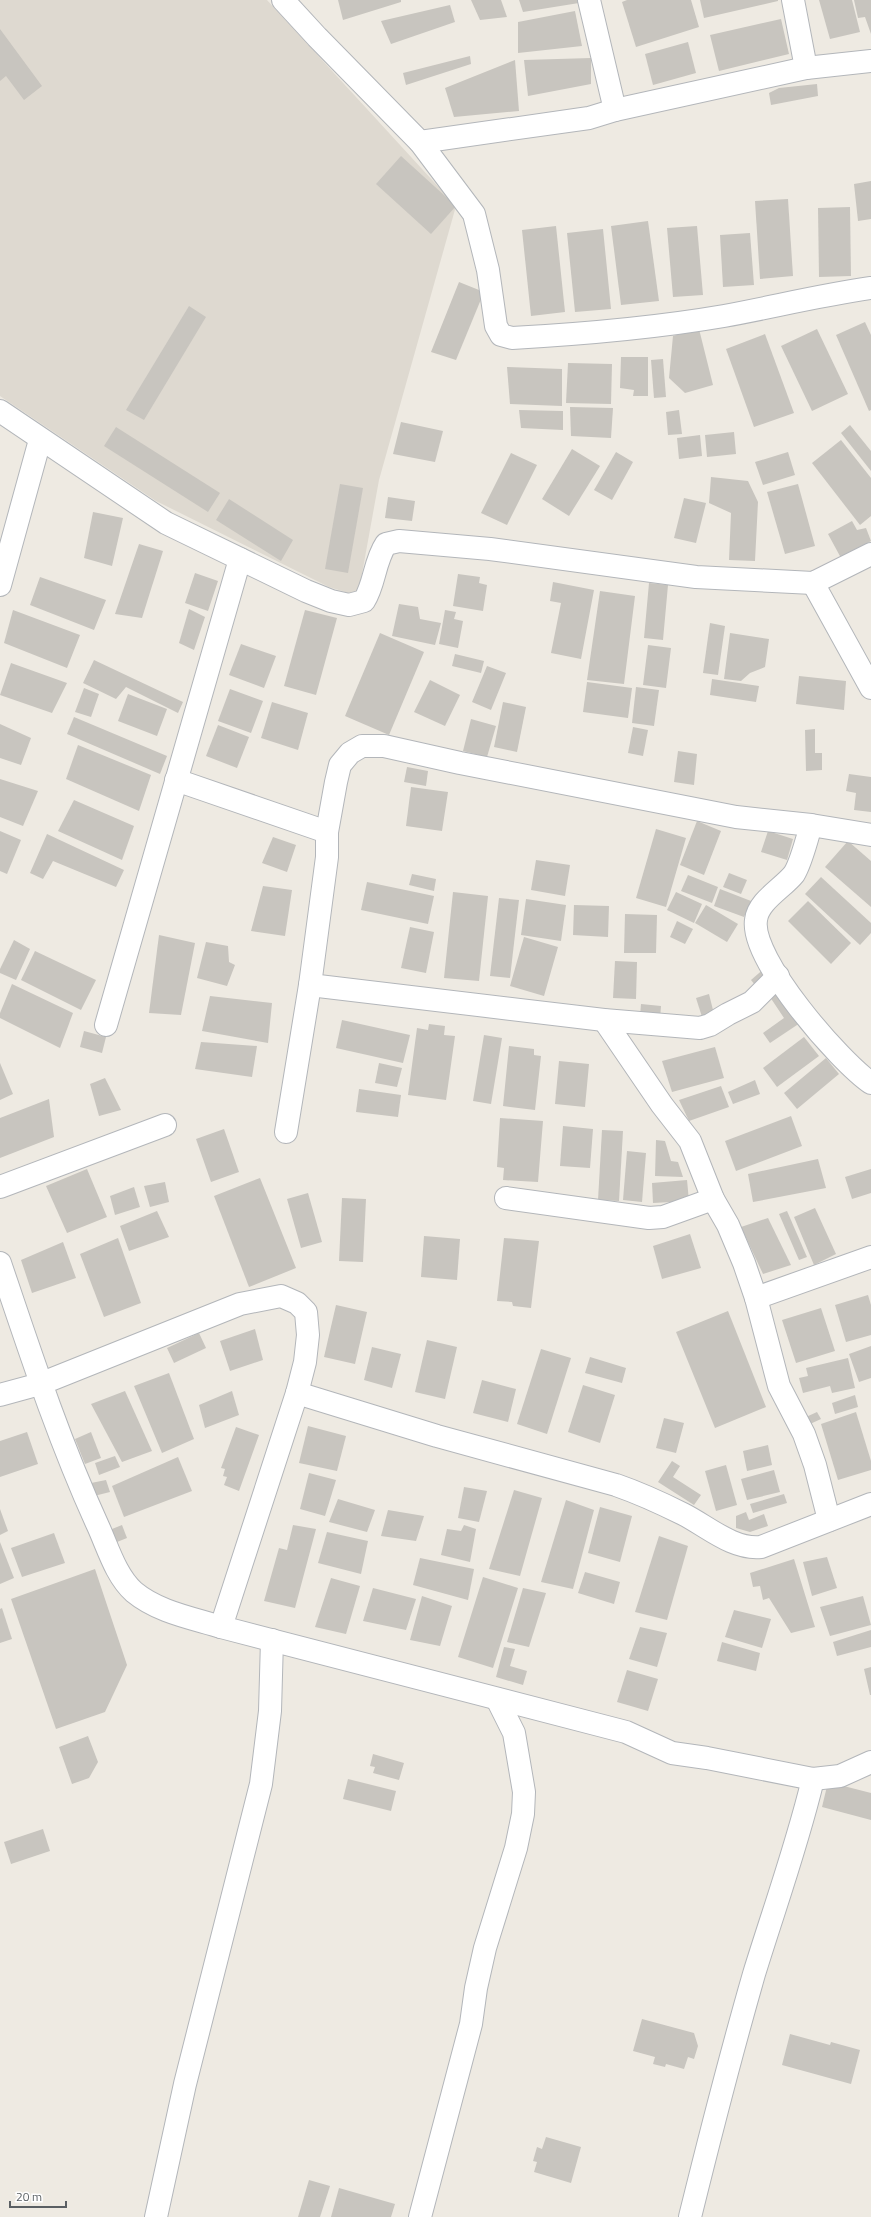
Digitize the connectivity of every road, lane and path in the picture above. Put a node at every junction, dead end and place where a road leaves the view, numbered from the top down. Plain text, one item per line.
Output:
1 (283, 0) edge
2 (589, 0) edge
3 (793, 0) edge
4 (871, 61) edge
5 (806, 68) junction
6 (615, 110) junction
7 (420, 142) junction
8 (871, 288) edge
9 (0, 411) edge
10 (40, 440) junction
11 (871, 554) edge
12 (240, 559) junction
13 (813, 583) junction
14 (0, 585) edge
15 (871, 688) edge
16 (176, 780) junction
17 (811, 825) junction
18 (328, 832) junction
19 (871, 835) edge
20 (778, 976) junction
21 (310, 986) junction
22 (604, 1020) junction
23 (106, 1025) dead end
24 (871, 1083) edge
25 (165, 1125) dead end
26 (286, 1132) dead end
27 (0, 1187) edge
28 (506, 1198) dead end
29 (713, 1199) junction
30 (871, 1256) edge
31 (0, 1263) edge
32 (756, 1298) junction
33 (40, 1384) junction
34 (297, 1393) junction
35 (0, 1395) edge
36 (871, 1504) edge
37 (829, 1520) junction
38 (221, 1627) junction
39 (272, 1640) junction
40 (498, 1699) junction
41 (871, 1762) edge
42 (813, 1779) junction
43 (156, 2217) edge
44 (420, 2217) edge
45 (690, 2217) edge

1 - 7 street
2 - 6 street
3 - 5 street
4 - 5 street
5 - 6 street
6 - 7 street
7 - 8 street
9 - 10 street
10 - 12 street
10 - 14 street
11 - 13 street
12 - 13 street
12 - 16 street
13 - 15 street
16 - 18 street
16 - 23 street
17 - 18 street
17 - 19 street
17 - 20 street
18 - 21 street
20 - 22 street
20 - 24 street
21 - 22 street
21 - 26 street
22 - 29 street
25 - 27 street
28 - 29 street
29 - 32 street
30 - 32 street
31 - 33 street
32 - 37 street
33 - 34 street
33 - 35 street
33 - 38 street
34 - 37 street
34 - 38 street
36 - 37 street
38 - 39 street
39 - 40 street
39 - 43 street
40 - 42 street
40 - 44 street
41 - 42 street
42 - 45 street

